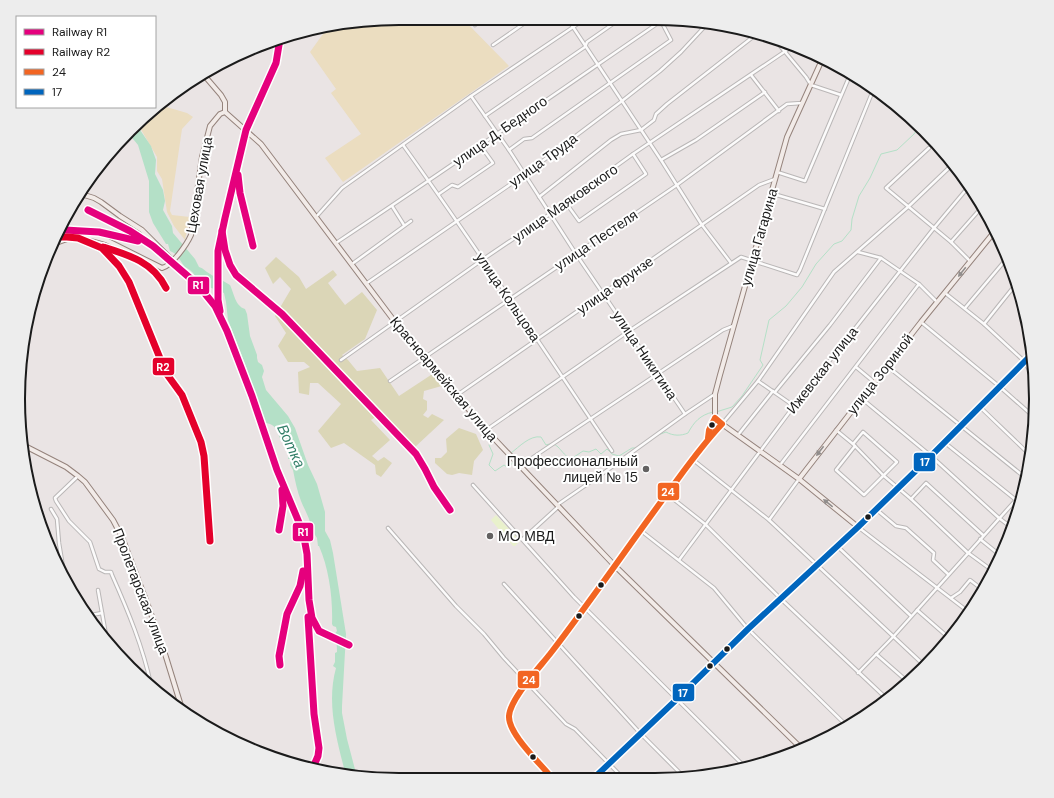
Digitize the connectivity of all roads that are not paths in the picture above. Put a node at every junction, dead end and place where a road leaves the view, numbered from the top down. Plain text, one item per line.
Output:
1 (522, 25) edge
2 (576, 25) edge
3 (611, 25) edge
4 (653, 25) edge
5 (665, 25) edge
6 (573, 27) junction
7 (704, 28) edge
8 (752, 38) edge
9 (493, 45) dead end
10 (585, 47) junction
11 (780, 47) edge
12 (788, 49) edge
13 (784, 52) junction
14 (597, 64) junction
15 (820, 64) edge
16 (751, 75) junction
17 (207, 78) edge
18 (848, 79) edge
19 (610, 84) junction
20 (811, 85) junction
21 (765, 92) junction
22 (872, 94) edge
23 (841, 95) junction
24 (471, 96) junction
25 (622, 101) junction
26 (802, 103) junction
27 (779, 111) junction
28 (225, 112) junction
29 (485, 116) junction
30 (641, 130) junction
31 (497, 133) junction
32 (650, 144) junction
33 (403, 145) junction
34 (480, 145) junction
35 (929, 148) dead end
36 (509, 150) junction
37 (633, 154) junction
38 (661, 160) junction
39 (949, 168) edge
40 (777, 172) junction
41 (524, 175) junction
42 (775, 179) junction
43 (429, 181) junction
44 (677, 185) junction
45 (966, 190) edge
46 (770, 193) junction
47 (439, 194) junction
48 (85, 196) edge
49 (539, 197) junction
50 (566, 203) junction
51 (392, 206) junction
52 (908, 207) junction
53 (825, 209) junction
54 (978, 211) edge
55 (550, 214) junction
56 (316, 217) junction
57 (411, 221) dead end
58 (456, 221) junction
59 (702, 225) junction
60 (404, 226) junction
61 (934, 228) junction
62 (991, 236) edge
63 (60, 241) edge
64 (950, 242) junction
65 (336, 243) junction
66 (858, 252) junction
67 (576, 254) junction
68 (881, 258) junction
69 (174, 260) junction
70 (482, 260) junction
71 (752, 261) junction
72 (970, 262) junction
73 (730, 263) junction
74 (1003, 263) edge
75 (352, 264) junction
76 (900, 272) junction
77 (367, 283) junction
78 (919, 284) junction
79 (1012, 289) edge
80 (945, 292) junction
81 (603, 293) junction
82 (510, 299) junction
83 (937, 302) junction
84 (965, 308) junction
85 (395, 322) junction
86 (921, 322) junction
87 (984, 324) junction
88 (733, 326) junction
89 (629, 331) junction
90 (537, 340) junction
91 (425, 357) junction
92 (1027, 359) edge
93 (341, 360) dead end
94 (1024, 361) junction
95 (886, 365) junction
96 (856, 367) junction
97 (1027, 367) edge
98 (658, 373) junction
99 (562, 376) junction
100 (390, 381) dead end
101 (758, 381) junction
102 (874, 382) junction
103 (1000, 387) junction
104 (774, 392) junction
105 (715, 394) junction
106 (457, 395) junction
107 (861, 398) junction
108 (794, 406) junction
109 (980, 407) junction
110 (1028, 413) edge
111 (685, 414) junction
112 (590, 418) junction
113 (715, 418) junction
114 (722, 424) junction
115 (961, 425) junction
116 (486, 430) junction
117 (836, 430) junction
118 (738, 436) junction
119 (708, 438) junction
120 (944, 442) junction
121 (854, 445) junction
122 (28, 448) edge
123 (612, 450) dead end
124 (759, 451) junction
125 (1026, 451) edge
126 (931, 456) junction
127 (692, 459) junction
128 (780, 465) junction
129 (520, 466) junction
130 (1021, 474) edge
131 (78, 476) junction
132 (884, 476) junction
133 (799, 479) junction
134 (473, 485) dead end
135 (898, 487) junction
136 (731, 489) junction
137 (667, 494) junction
138 (911, 499) junction
139 (1015, 499) edge
140 (1014, 502) edge
141 (557, 506) junction
142 (51, 509) dead end
143 (876, 509) junction
144 (999, 518) junction
145 (769, 520) junction
146 (705, 524) junction
147 (1007, 524) edge
148 (858, 527) junction
149 (388, 528) dead end
150 (640, 530) junction
151 (983, 535) junction
152 (523, 539) junction
153 (980, 539) junction
154 (837, 546) junction
155 (968, 552) junction
156 (996, 552) edge
157 (62, 560) edge
158 (679, 560) junction
159 (615, 566) junction
160 (817, 566) junction
161 (988, 567) edge
162 (948, 574) junction
163 (504, 584) dead end
164 (937, 587) junction
165 (979, 587) edge
166 (98, 590) dead end
167 (781, 598) junction
168 (951, 598) junction
169 (585, 608) junction
170 (965, 609) edge
171 (917, 610) junction
172 (102, 614) junction
173 (94, 615) edge
174 (911, 616) junction
175 (748, 629) junction
176 (105, 631) edge
177 (945, 635) edge
178 (893, 637) junction
179 (558, 643) junction
180 (876, 654) junction
181 (714, 662) junction
182 (920, 662) edge
183 (858, 673) junction
184 (149, 677) edge
185 (904, 678) edge
186 (528, 683) junction
187 (883, 696) edge
188 (676, 700) junction
189 (180, 702) edge
190 (843, 722) edge
191 (640, 733) junction
192 (798, 745) edge
193 (608, 763) junction
194 (741, 763) edge
195 (679, 772) edge
196 (548, 773) edge
197 (599, 773) edge
198 (618, 773) edge

1 - 9 street
2 - 6 street
3 - 10 street
4 - 14 street, улица Д. Бедного
5 - 19 street
6 - 10 street
6 - 24 street
7 - 25 street, улица Труда
8 - 30 street
10 - 14 street
10 - 29 street
11 - 13 street
12 - 13 street, улица Маяковского
13 - 16 street, улица Маяковского
13 - 20 street
14 - 19 street
14 - 31 street, улица Д. Бедного
15 - 20 main road, улица Гагарина
16 - 21 street
16 - 32 street, улица Маяковского
17 - 28 main road
18 - 23 street
19 - 25 street
19 - 36 street
20 - 23 street
20 - 26 main road, улица Гагарина
21 - 27 street
21 - 38 street
22 - 53 street
23 - 40 street
24 - 29 street, улица Никитина
24 - 33 street
25 - 30 street
25 - 41 street, улица Труда
26 - 27 street, улица Пестеля
26 - 40 main road, улица Гагарина
27 - 44 street, улица Пестеля
28 - 56 main road, Красноармейская улица
28 - 69 main road, Цеховая улица
29 - 31 street, улица Никитина
30 - 32 street
30 - 49 street
31 - 34 street, улица Д. Бедного
31 - 36 street, улица Никитина
32 - 37 street, улица Маяковского
32 - 38 street
33 - 43 street, улица Кольцова
33 - 56 street
34 - 43 street, улица Д. Бедного
34 - 47 street
35 - 52 street
36 - 41 street, улица Никитина
37 - 50 street, улица Маяковского
37 - 50 street
38 - 44 street
39 - 52 street
40 - 42 main road, улица Гагарина
41 - 49 street, улица Никитина
41 - 58 street, улица Труда
42 - 46 main road, улица Гагарина
42 - 59 street, улица Фрунзе
43 - 47 street, улица Кольцова
43 - 51 street, улица Д. Бедного
44 - 59 street
44 - 67 street, улица Пестеля
45 - 61 street, Ижевская улица
46 - 53 street
46 - 71 main road, улица Гагарина
47 - 58 street, улица Кольцова
48 - 69 main road
49 - 55 street, улица Никитина
50 - 55 street, улица Маяковского
51 - 60 street
51 - 65 street, улица Д. Бедного
52 - 61 street
52 - 66 street
53 - 71 street
54 - 64 street
55 - 67 street, улица Никитина
55 - 70 street, улица Маяковского
56 - 65 main road, Красноармейская улица
57 - 60 street
58 - 70 street, улица Кольцова
58 - 77 street, улица Труда
59 - 73 street
59 - 81 street, улица Фрунзе
60 - 75 street
61 - 64 street
61 - 76 street, Ижевская улица
62 - 72 main road, улица Зориной
63 - 69 main road
64 - 72 street
65 - 75 main road, Красноармейская улица
66 - 68 street
66 - 101 street
67 - 81 street, улица Никитина
67 - 82 street, улица Пестеля
68 - 76 street
68 - 104 street
70 - 82 street, улица Кольцова
70 - 85 street, улица Маяковского
71 - 73 street
71 - 88 main road, улица Гагарина
72 -> 80 main road, улица Зориной
73 - 89 street
74 - 84 street
75 - 77 main road, Красноармейская улица
76 - 78 street
76 - 108 street, Ижевская улица
77 - 85 main road, Красноармейская улица
78 - 83 street
78 - 96 street
79 - 87 street
80 - 83 main road, улица Зориной
80 - 84 street
81 - 89 street, улица Никитина
81 - 90 street, улица Фрунзе
82 - 90 street, улица Кольцова
82 - 91 street, улица Пестеля
83 - 86 main road, улица Зориной
84 - 87 street
85 - 91 main road, Красноармейская улица
85 - 93 street, улица Маяковского
86 - 95 main road, улица Зориной
86 - 103 street
87 - 94 street
88 - 98 street
88 - 105 main road, улица Гагарина
89 - 98 street, улица Никитина
89 - 99 street
90 - 99 street, улица Кольцова
90 - 106 street, улица Фрунзе
91 - 100 street, улица Пестеля
91 - 106 main road, Красноармейская улица
92 - 94 main road
94 - 97 street
94 - 103 main road
95 - 102 main road, улица Зориной
95 - 115 street
96 - 102 street
96 - 128 street
98 - 111 street, улица Никитина
98 - 112 street
99 - 112 street, улица Кольцова
99 - 116 street
101 - 104 street
101 - 114 street
102 - 107 main road, улица Зориной
103 - 109 main road
103 - 110 street
104 - 108 street
104 - 118 street
105 - 111 street
105 - 113 main road, улица Гагарина
106 - 116 main road, Красноармейская улица
107 - 117 main road, улица Зориной
107 - 126 street
108 - 124 street, Ижевская улица
109 - 115 main road
109 - 125 street
111 - 141 street
112 - 123 street, улица Кольцова
112 - 129 street
113 - 114 main road
113 - 119 main road
114 - 118 main road
114 - 119 main road
115 - 120 main road
115 - 130 street
116 - 129 main road, Красноармейская улица
117 - 121 street
117 -> 133 main road, улица Зориной
118 - 124 main road
119 - 127 main road
120 - 126 main road
120 - 139 street
121 - 132 street
121 - 132 street
121 - 132 street
122 - 131 main road, Пролетарская улица
124 - 128 main road
124 - 136 street, Ижевская улица
126 - 135 main road
126 - 144 street
127 - 136 street
127 - 137 main road
128 - 133 main road
129 - 141 main road, Красноармейская улица
131 - 184 street
131 - 189 main road, Пролетарская улица
132 - 135 street
133 - 145 street, улица Зориной
148 -> 133 main road
134 - 152 street
135 - 138 street
135 - 143 main road
136 - 145 street
136 - 146 street, Ижевская улица
137 - 146 street
137 - 150 main road
138 - 151 street
138 - 155 street
140 - 144 street
141 - 152 street
141 - 159 main road, Красноармейская улица
142 - 157 street
143 - 148 main road
143 - 162 street
144 - 147 street
144 - 151 street
145 - 160 street
146 - 158 street, Ижевская улица
146 - 167 street
148 - 154 main road
148 - 164 street
149 - 186 street
150 - 158 street
150 - 159 main road
151 - 153 street
152 - 169 street
153 - 155 street
153 - 156 street
154 - 160 main road
154 - 174 street
155 - 161 street
155 - 162 street
158 - 175 street
159 - 169 main road
159 - 181 main road, Красноармейская улица
160 - 167 main road
160 - 178 street
162 - 164 street
163 - 179 street
164 - 168 street
164 - 171 street
165 - 168 street
166 - 172 street
167 - 175 main road
167 - 183 street
168 - 170 street
169 - 179 main road
169 - 188 street
171 - 174 street
171 - 177 street
172 - 173 street
172 - 176 street
174 - 178 street
175 - 181 main road
175 - 190 street
178 - 180 street
178 - 182 street
179 - 186 main road
179 - 191 street
180 - 183 street
180 - 185 street
181 - 188 main road
181 - 192 main road, Красноармейская улица
183 - 187 street
186 - 193 street
186 - 196 main road
188 - 191 main road
188 - 194 street
191 - 193 main road
191 - 195 street
193 - 197 main road
193 - 198 street

